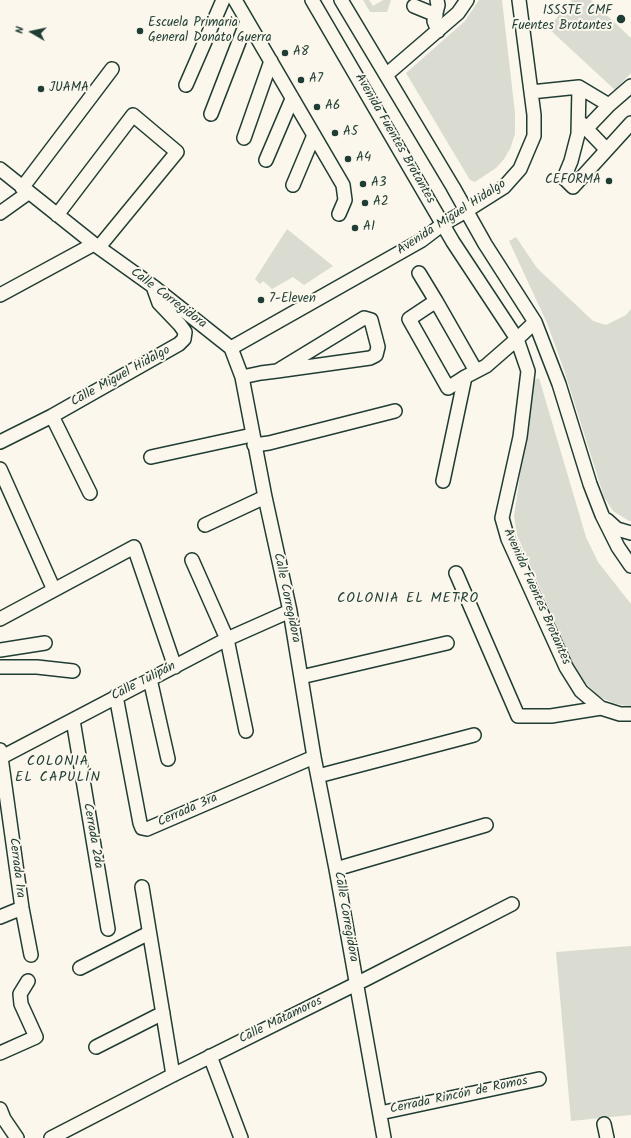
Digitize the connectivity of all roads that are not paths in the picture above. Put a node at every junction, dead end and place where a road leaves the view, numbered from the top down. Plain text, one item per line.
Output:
1 (223, 0) edge
2 (234, 0) edge
3 (312, 0) edge
4 (341, 0) edge
5 (438, 0) edge
6 (467, 0) edge
7 (519, 0) edge
8 (414, 6) dead end
9 (436, 15) junction
10 (247, 21) junction
11 (438, 31) junction
12 (270, 62) junction
13 (112, 69) dead end
14 (386, 74) junction
15 (186, 85) dead end
16 (631, 86) edge
17 (579, 87) junction
18 (531, 92) junction
19 (292, 99) junction
20 (609, 105) junction
21 (212, 114) dead end
22 (631, 123) edge
23 (583, 124) junction
24 (314, 135) junction
25 (244, 138) dead end
26 (606, 149) junction
27 (266, 160) dead end
28 (0, 169) edge
29 (293, 185) dead end
30 (25, 190) junction
31 (466, 211) junction
32 (0, 213) edge
33 (339, 214) dead end
34 (57, 215) junction
35 (444, 224) junction
36 (97, 246) junction
37 (419, 273) dead end
38 (154, 287) junction
39 (0, 295) edge
40 (436, 301) junction
41 (535, 322) junction
42 (517, 339) junction
43 (231, 348) junction
44 (277, 371) junction
45 (471, 374) junction
46 (242, 377) junction
47 (395, 411) dead end
48 (52, 416) junction
49 (253, 440) junction
50 (0, 442) edge
51 (151, 457) dead end
52 (0, 469) edge
53 (443, 481) dead end
54 (90, 493) dead end
55 (265, 497) junction
56 (602, 515) junction
57 (205, 525) dead end
58 (631, 533) edge
59 (192, 560) dead end
60 (631, 566) edge
61 (456, 573) dead end
62 (54, 590) junction
63 (290, 611) junction
64 (0, 619) edge
65 (227, 639) junction
66 (45, 643) dead end
67 (447, 643) dead end
68 (0, 650) edge
69 (0, 667) edge
70 (175, 667) junction
71 (73, 671) dead end
72 (301, 676) junction
73 (150, 679) junction
74 (116, 696) junction
75 (601, 708) junction
76 (631, 714) edge
77 (73, 720) junction
78 (246, 731) dead end
79 (474, 735) dead end
80 (1, 754) edge
81 (314, 757) junction
82 (168, 759) dead end
83 (318, 776) junction
84 (486, 825) dead end
85 (336, 869) junction
86 (142, 888) dead end
87 (512, 904) dead end
88 (22, 908) junction
89 (0, 917) edge
90 (108, 929) dead end
91 (149, 932) junction
92 (31, 955) dead end
93 (80, 968) dead end
94 (28, 981) dead end
95 (357, 984) junction
96 (162, 1013) junction
97 (96, 1047) dead end
98 (0, 1054) edge
99 (210, 1056) junction
100 (173, 1075) junction
101 (539, 1079) dead end
102 (0, 1109) edge
103 (380, 1112) junction
104 (604, 1124) dead end
105 (17, 1138) edge
106 (51, 1138) edge
107 (241, 1138) edge
108 (384, 1138) edge
109 (607, 1138) edge

1 - 15 street
2 - 10 street
3 - 35 street, Avenida Fuentes Brotantes
4 - 14 street, Avenida Fuentes Brotantes
5 - 9 street
6 - 11 street
7 - 18 street, Avenida Miguel Hidalgo
8 - 9 street
9 - 11 street
10 - 12 street
10 - 21 street
11 - 14 street
12 - 19 street
12 - 25 street
13 - 30 street
14 - 31 street, Avenida Fuentes Brotantes
16 - 20 street
17 - 18 street
17 - 20 street
17 - 23 street
18 - 31 street, Avenida Miguel Hidalgo
19 - 24 street
19 - 27 street
20 - 23 street
22 - 26 street
23 - 26 street
23 - 26 street
24 - 29 street
24 - 33 street
28 - 30 street, Calle Corregidora
30 - 32 street
30 - 34 street, Calle Corregidora
31 - 35 street, Avenida Miguel Hidalgo
31 - 41 street, Avenida Fuentes Brotantes
34 - 36 street, Calle Corregidora
34 - 36 street
35 - 42 street, Avenida Fuentes Brotantes
35 - 43 street, Avenida Miguel Hidalgo
36 - 38 street, Calle Corregidora
36 - 39 street
37 - 40 street
38 - 43 street, Calle Corregidora
38 - 48 street, Calle Miguel Hidalgo
40 - 45 street
40 - 45 street
41 - 42 street
41 - 56 street, Avenida Fuentes Brotantes
42 - 45 street
42 - 75 street, Avenida Fuentes Brotantes
43 - 46 street, Calle Corregidora
44 - 44 street
44 - 46 street
45 - 53 street
46 - 49 street, Calle Corregidora
47 - 49 street
48 - 50 street, Calle Miguel Hidalgo
48 - 54 street
49 - 51 street
49 - 55 street, Calle Corregidora
52 - 62 street
55 - 57 street
55 - 63 street, Calle Corregidora
56 - 58 street
56 - 60 street, Avenida Fuentes Brotantes
59 - 65 street
61 - 75 street
62 - 64 street
62 - 70 street
63 - 65 street, Calle Tulipán
63 - 72 street, Calle Corregidora
65 - 70 street, Calle Tulipán
65 - 78 street
66 - 68 street
67 - 72 street
69 - 71 street
70 - 73 street, Calle Tulipán
72 - 81 street, Calle Corregidora
73 - 74 street, Calle Tulipán
73 - 82 street
74 - 77 street, Calle Tulipán
74 - 81 street, Cerrada 3ra
75 - 76 street, Avenida Fuentes Brotantes
77 - 80 street, Calle Tulipán
77 - 90 street, Cerrada 2da
79 - 83 street
80 - 88 street, Cerrada 1ra
81 - 83 street, Calle Corregidora
83 - 85 street, Calle Corregidora
84 - 85 street
85 - 95 street, Calle Corregidora
86 - 91 street
87 - 95 street, Calle Matamoros
88 - 89 street
88 - 92 street, Cerrada 1ra
91 - 93 street
91 - 96 street
94 - 98 street
95 - 99 street, Calle Matamoros
95 - 103 street, Calle Corregidora
96 - 97 street
96 - 100 street
99 - 100 street, Calle Matamoros
99 - 107 street
100 - 106 street, Calle Matamoros
101 - 103 street, Cerrada Rincón de Romos
102 - 105 street
103 - 108 street, Calle Corregidora
104 - 109 street

